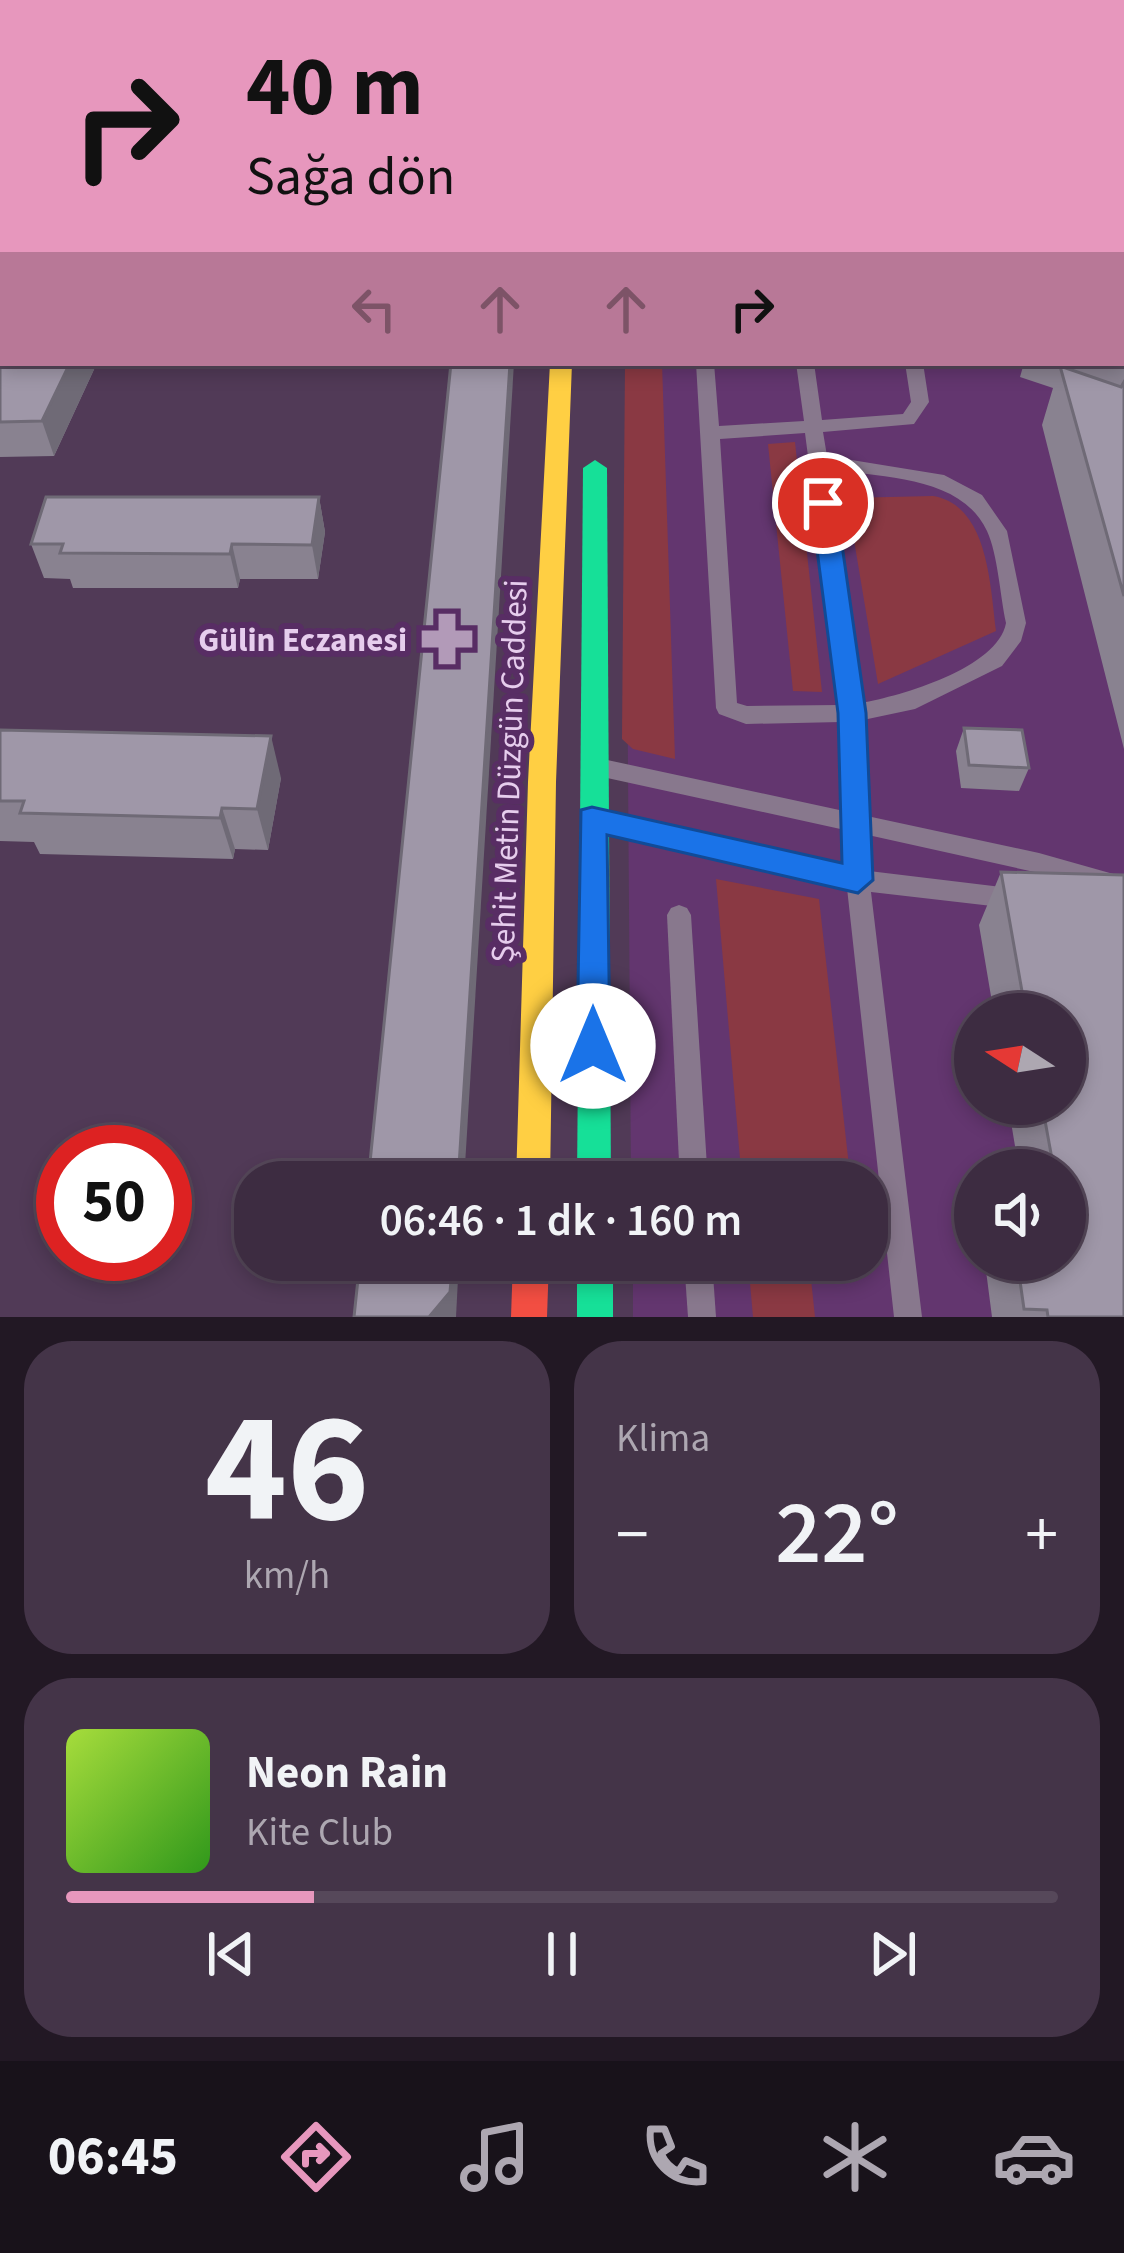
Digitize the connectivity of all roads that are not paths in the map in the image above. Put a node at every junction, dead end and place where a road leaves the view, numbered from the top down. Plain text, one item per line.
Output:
1 (561, 366) edge
2 (705, 366) edge
3 (805, 366) edge
4 (914, 366) edge
5 (813, 428) junction
6 (710, 433) junction
7 (595, 434) dead end
8 (818, 461) junction
9 (852, 713) junction
10 (594, 766) junction
11 (542, 782) junction
12 (592, 819) junction
13 (855, 824) junction
14 (858, 880) junction
15 (1124, 887) edge
16 (1048, 901) edge
17 (1124, 902) edge
18 (1087, 903) edge
19 (680, 915) dead end
20 (533, 1161) edge
21 (595, 1161) edge
22 (693, 1161) edge
23 (531, 1281) edge
24 (595, 1281) edge
25 (699, 1281) edge
26 (530, 1317) edge
27 (596, 1317) edge
28 (701, 1317) edge
29 (908, 1317) edge

1 - 11 main road, Şehit Metin Düzgün Caddesi
2 - 6 lane
3 - 5 lane
4 - 5 lane
5 - 6 lane
5 - 8 lane
6 - 9 lane
7 - 10 main road
8 - 9 lane
8 - 9 lane
9 - 13 lane
10 - 11 lane
10 - 12 main road
10 - 13 lane
11 - 12 lane
11 - 20 main road, Şehit Metin Düzgün Caddesi
12 - 14 lane
12 - 21 main road
13 - 14 lane
13 - 15 lane
14 - 16 lane
14 - 29 lane
17 - 18 lane
19 - 22 lane
23 - 26 main road
24 - 27 main road
25 - 28 lane

